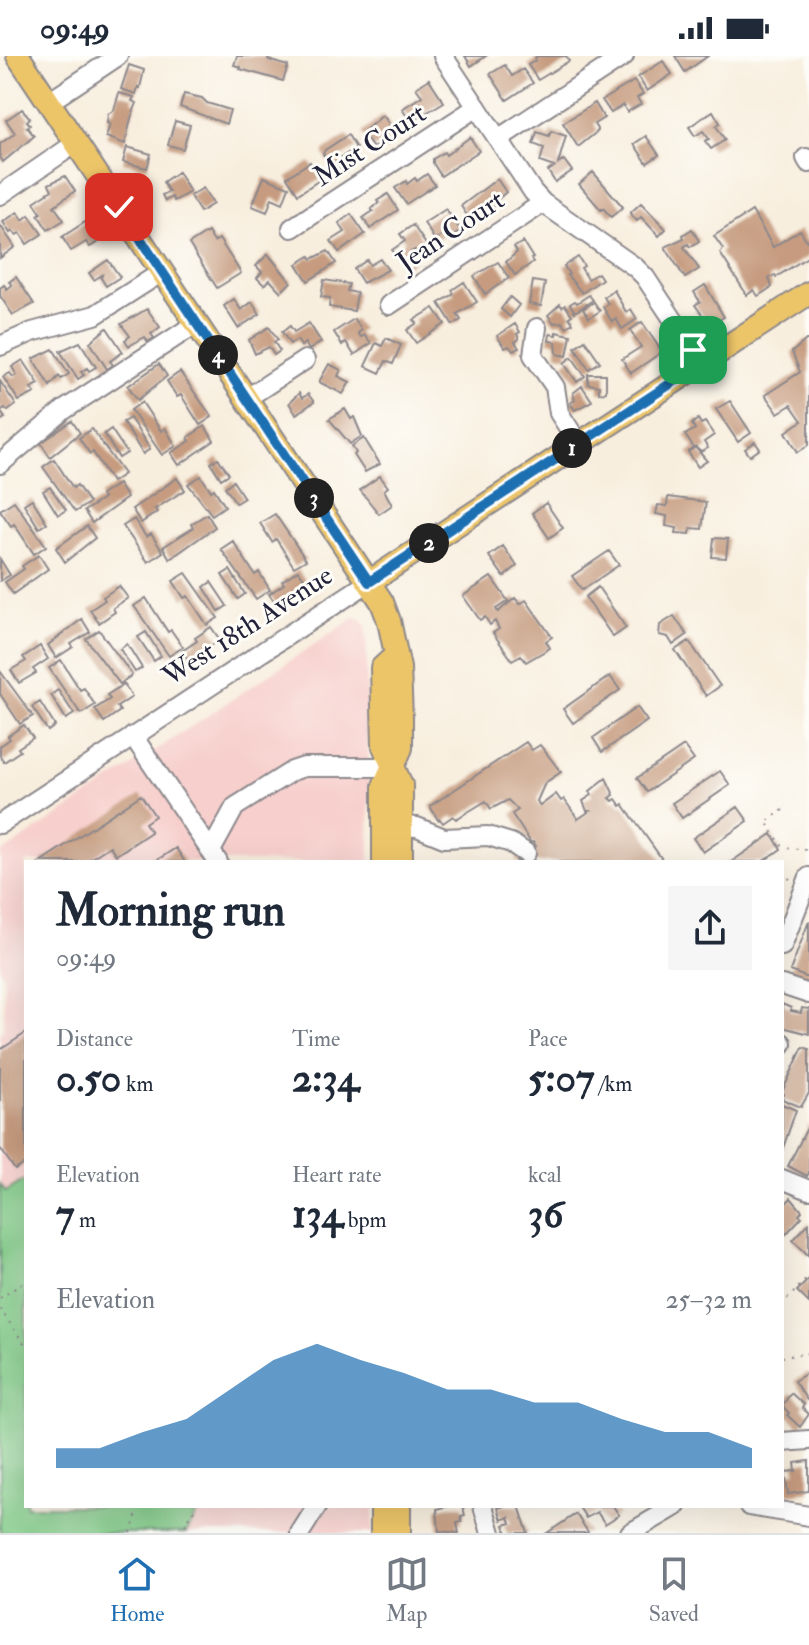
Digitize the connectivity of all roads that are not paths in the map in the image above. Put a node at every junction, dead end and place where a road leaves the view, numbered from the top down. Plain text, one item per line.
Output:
1 (18, 56) edge
2 (118, 56) edge
3 (443, 56) edge
4 (624, 56) edge
5 (49, 102) junction
6 (477, 107) junction
7 (498, 139) junction
8 (76, 143) junction
9 (0, 195) edge
10 (543, 203) junction
11 (292, 228) dead end
12 (162, 272) junction
13 (809, 293) edge
14 (389, 305) dead end
15 (197, 323) junction
16 (537, 328) dead end
17 (0, 346) edge
18 (305, 360) dead end
19 (702, 363) junction
20 (247, 398) junction
21 (579, 444) junction
22 (0, 464) edge
23 (369, 582) junction
24 (133, 736) junction
25 (394, 767) junction
26 (0, 824) edge
27 (401, 826) junction
28 (526, 853) dead end
29 (215, 856) edge
30 (384, 860) edge
31 (401, 860) edge
32 (809, 877) edge
33 (784, 941) edge
34 (784, 986) edge
35 (809, 994) edge
36 (784, 1180) edge
37 (809, 1190) edge
38 (809, 1440) edge
39 (784, 1442) edge
40 (316, 1508) edge
41 (382, 1508) edge
42 (399, 1508) edge
43 (484, 1508) edge
44 (673, 1508) edge
45 (765, 1508) edge
46 (809, 1516) edge
47 (300, 1533) edge
48 (382, 1533) edge
49 (399, 1533) edge
50 (491, 1533) edge
51 (630, 1533) edge

1 - 5 main road
2 - 5 street
3 - 6 street
4 - 7 street
5 - 8 main road
6 - 7 street
6 - 11 street, Mist Court
7 - 10 street
8 - 9 street
8 - 12 main road
10 - 14 street, Jean Court
10 - 19 street
12 - 15 main road
12 - 17 street
13 - 19 main road, West 18th Avenue
15 - 20 main road
15 - 22 street
16 - 21 street
18 - 20 street
19 - 21 main road, West 18th Avenue
20 - 23 main road
21 - 23 main road, West 18th Avenue
23 - 24 street, West 18th Avenue
23 - 25 main road
24 - 26 street, West 18th Avenue
24 - 29 street
25 - 27 main road
25 - 29 street
25 - 30 main road
27 - 28 street
27 - 31 main road
32 - 33 street
34 - 35 street
36 - 37 street
38 - 39 street
40 - 47 street
41 - 48 main road
42 - 49 main road
43 - 50 street
44 - 51 street
45 - 46 street

